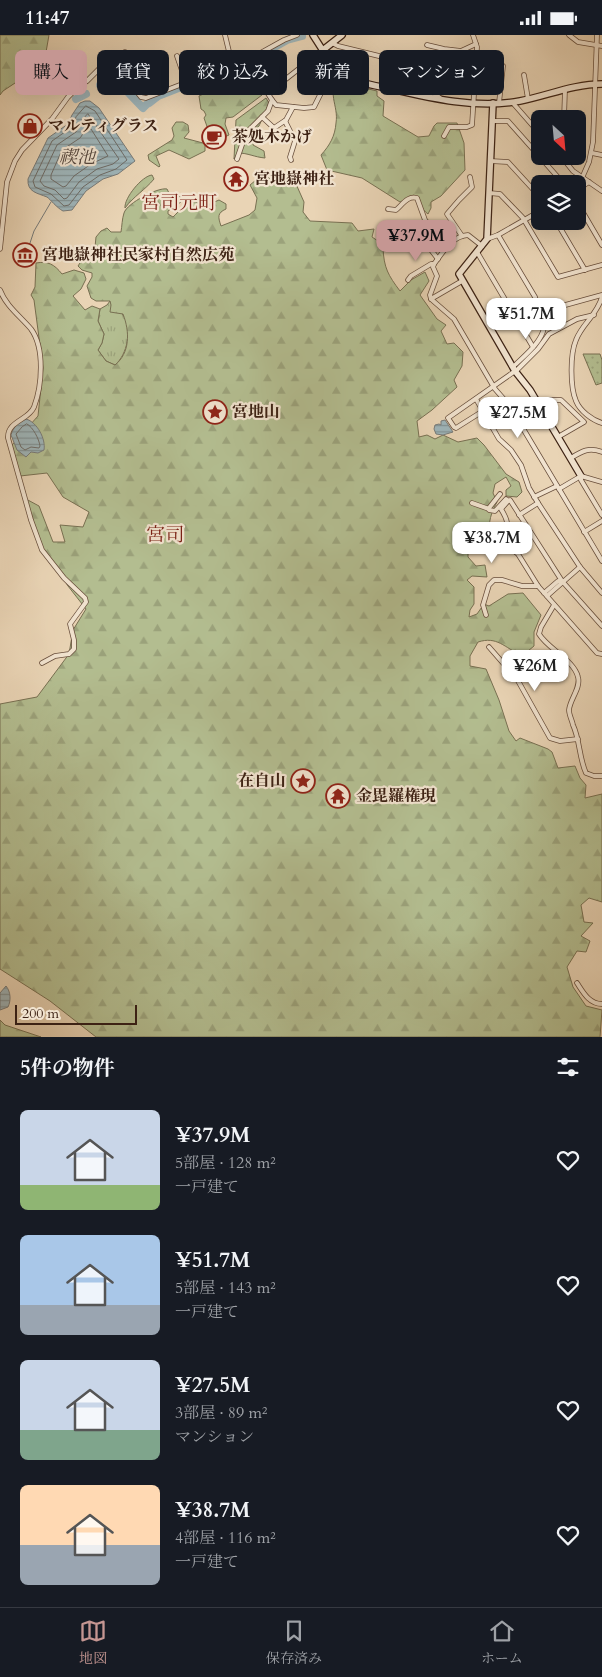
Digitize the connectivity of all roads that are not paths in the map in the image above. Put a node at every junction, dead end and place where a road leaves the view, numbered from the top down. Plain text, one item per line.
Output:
1 (224, 35) edge
2 (297, 35) edge
3 (313, 35) edge
4 (342, 35) edge
5 (473, 35) edge
6 (569, 35) edge
7 (598, 35) edge
8 (332, 43) junction
9 (476, 44) junction
10 (427, 45) dead end
11 (600, 45) edge
12 (228, 50) edge
13 (266, 50) edge
14 (323, 50) joint
15 (476, 50) edge
16 (178, 56) dead end
17 (179, 59) edge
18 (297, 70) edge
19 (524, 75) dead end
20 (287, 78) edge
21 (369, 84) edge
22 (599, 84) edge
23 (179, 86) edge
24 (565, 89) junction
25 (269, 95) edge
26 (320, 95) edge
27 (474, 95) edge
28 (498, 95) edge
29 (528, 99) junction
30 (272, 100) junction
31 (444, 101) junction
32 (512, 102) junction
33 (474, 103) junction
34 (496, 103) junction
35 (293, 107) junction
36 (564, 110) edge
37 (262, 117) junction
38 (285, 121) junction
39 (492, 121) junction
40 (531, 124) edge
41 (444, 135) dead end
42 (592, 153) junction
43 (602, 155) edge
44 (237, 159) dead end
45 (291, 160) dead end
46 (490, 161) junction
47 (568, 165) edge
48 (556, 175) edge
49 (578, 175) edge
50 (583, 175) edge
51 (470, 177) dead end
52 (588, 182) edge
53 (531, 187) edge
54 (602, 191) edge
55 (489, 193) junction
56 (388, 209) dead end
57 (531, 216) edge
58 (586, 218) edge
59 (524, 220) junction
60 (561, 230) edge
61 (498, 235) junction
62 (462, 236) junction
63 (487, 239) junction
64 (602, 245) edge
65 (428, 246) dead end
66 (448, 246) junction
67 (482, 246) junction
68 (0, 249) edge
69 (476, 252) junction
70 (438, 259) junction
71 (434, 264) junction
72 (602, 265) edge
73 (585, 270) junction
74 (408, 280) dead end
75 (462, 281) junction
76 (0, 290) edge
77 (602, 296) edge
78 (432, 299) junction
79 (6, 302) junction
80 (601, 303) edge
81 (0, 304) edge
82 (540, 312) junction
83 (594, 315) junction
84 (532, 347) junction
85 (514, 369) junction
86 (494, 386) junction
87 (476, 399) junction
88 (538, 402) junction
89 (483, 411) junction
90 (602, 423) edge
91 (558, 437) junction
92 (602, 451) edge
93 (570, 458) junction
94 (581, 476) junction
95 (602, 483) edge
96 (558, 487) junction
97 (500, 494) dead end
98 (534, 497) junction
99 (508, 501) junction
100 (472, 503) dead end
101 (538, 503) junction
102 (488, 509) junction
103 (519, 515) junction
104 (602, 515) edge
105 (602, 521) edge
106 (584, 533) junction
107 (483, 544) dead end
108 (505, 544) junction
109 (602, 561) edge
110 (580, 567) junction
111 (562, 581) junction
112 (538, 586) junction
113 (602, 593) edge
114 (546, 594) junction
115 (554, 605) junction
116 (486, 615) dead end
117 (602, 626) edge
118 (489, 647) dead end
119 (602, 654) edge
120 (42, 663) dead end
121 (578, 739) junction
122 (602, 776) edge
123 (576, 983) dead end
124 (602, 1004) edge

1 - 12 street
2 - 13 street
3 - 14 street
4 - 8 street
5 - 9 street
6 - 11 street
7 - 11 street
8 - 14 street
8 - 31 street
9 - 10 street
9 - 15 street
11 - 22 street
16 - 17 street
18 - 20 street
19 - 29 street
21 - 31 street
22 - 24 street
22 - 42 street
23 - 68 street
24 - 29 street
24 - 36 street
25 - 30 street
26 - 35 street
27 - 33 street
28 - 34 street
29 - 32 street
30 - 35 street
30 - 37 street
31 - 33 street
32 - 34 street
32 - 40 street
33 - 34 street
33 - 41 street
34 - 39 street
35 - 38 street
37 - 38 street
37 - 44 street
38 - 45 street
39 - 46 street
39 - 48 street
42 - 43 street
42 - 50 street
46 - 53 street
46 - 55 street
47 - 49 street
51 - 62 street
52 - 54 street
55 - 59 street
55 - 63 street
56 - 66 street
57 - 59 street
58 - 64 street
59 - 61 street
59 - 73 street
60 - 73 street
61 - 63 street
61 - 82 street
62 - 66 street
62 - 67 street
63 - 67 street
65 - 70 street
66 - 70 street
67 - 69 street
69 - 75 street
69 - 84 street
70 - 71 street
71 - 74 street
71 - 78 street
72 - 73 street
75 - 78 street
75 - 85 street
76 - 79 street
77 - 80 street
77 - 82 street
78 - 86 street
79 - 81 street
79 - 120 street
80 - 83 street
82 - 84 street
83 - 85 street
83 - 90 street
84 - 85 street
85 - 86 street
85 - 88 street
86 - 87 street
86 - 96 street
87 - 89 street
87 - 89 street
88 - 91 street
88 - 91 street
89 - 98 street
91 - 93 street
92 - 93 street
93 - 94 street
94 - 95 street
94 - 96 street
94 - 104 street
96 - 98 street
96 - 106 street
97 - 102 street
98 - 101 street
99 - 102 street
99 - 103 street
99 - 108 street
100 - 102 street
101 - 103 street
101 - 110 street
103 - 111 street
105 - 106 street
106 - 109 street
107 - 108 street
108 - 112 street
110 - 111 street
110 - 113 street
111 - 114 street
111 - 117 street
112 - 114 street
112 - 116 street
114 - 115 street
115 - 119 street
115 - 121 street
118 - 121 street
121 - 122 street
123 - 124 street

